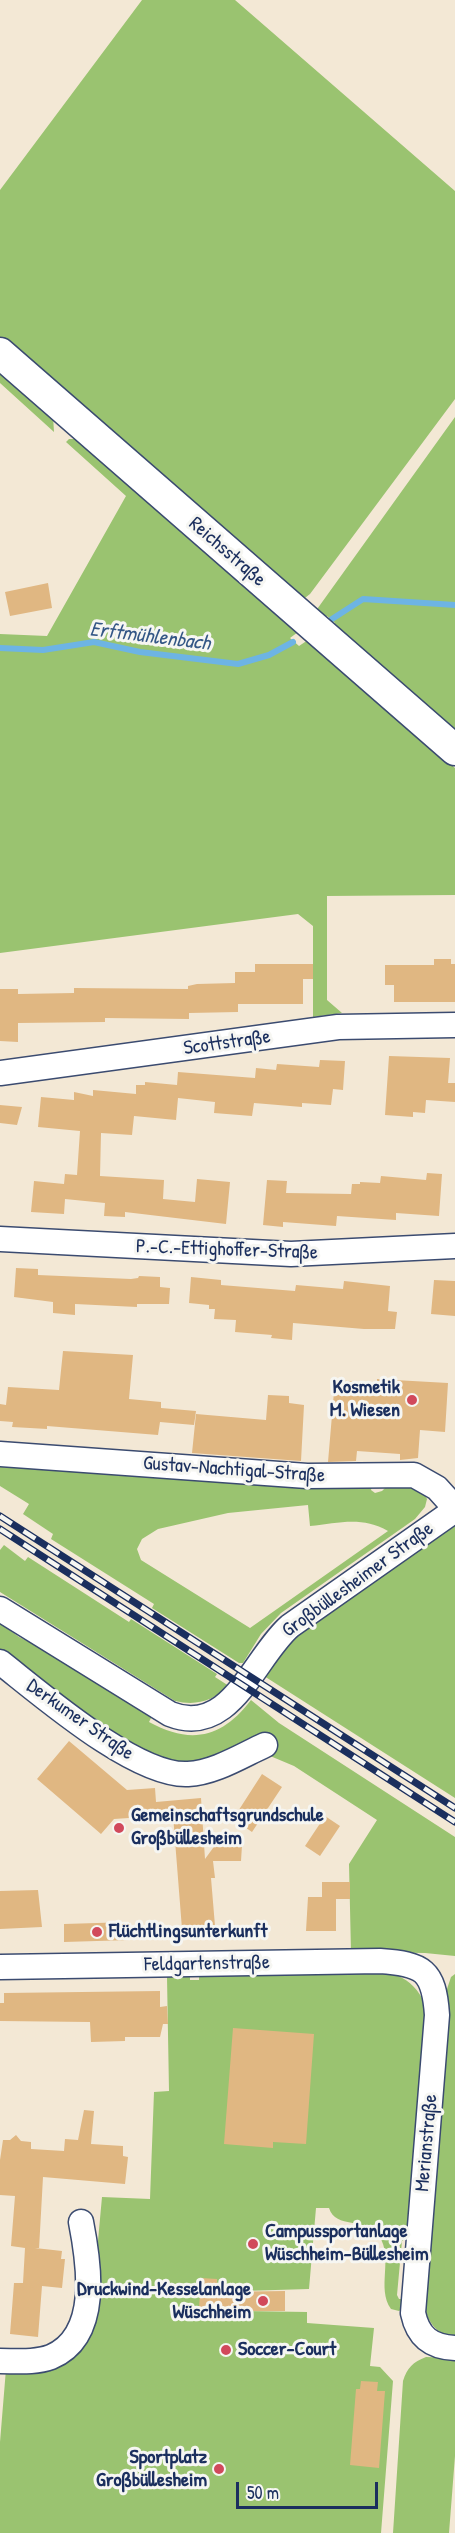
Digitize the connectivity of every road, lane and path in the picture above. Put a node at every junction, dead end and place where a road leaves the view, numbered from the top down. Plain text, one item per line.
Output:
1 (0, 353) edge
2 (455, 750) edge
3 (455, 1025) edge
4 (0, 1073) edge
5 (0, 1239) edge
6 (455, 1246) edge
7 (0, 1454) edge
8 (455, 1509) edge
9 (0, 1609) edge
10 (0, 1662) edge
11 (265, 1745) dead end
12 (414, 1965) joint
13 (0, 1967) edge
14 (81, 2222) dead end
15 (455, 2348) edge
16 (0, 2361) edge

1 - 2 main road, Reichsstraße
3 - 4 street, Scottstraße
5 - 6 street, P.-C.-Ettighoffer-Straße
7 - 8 street, Gustav-Nachtigal-Straße
8 - 9 street, Großbüllesheimer Straße
10 - 11 street, Derkumer Straße
12 - 13 street, Feldgartenstraße
12 - 15 street, Merianstraße
14 - 16 street

